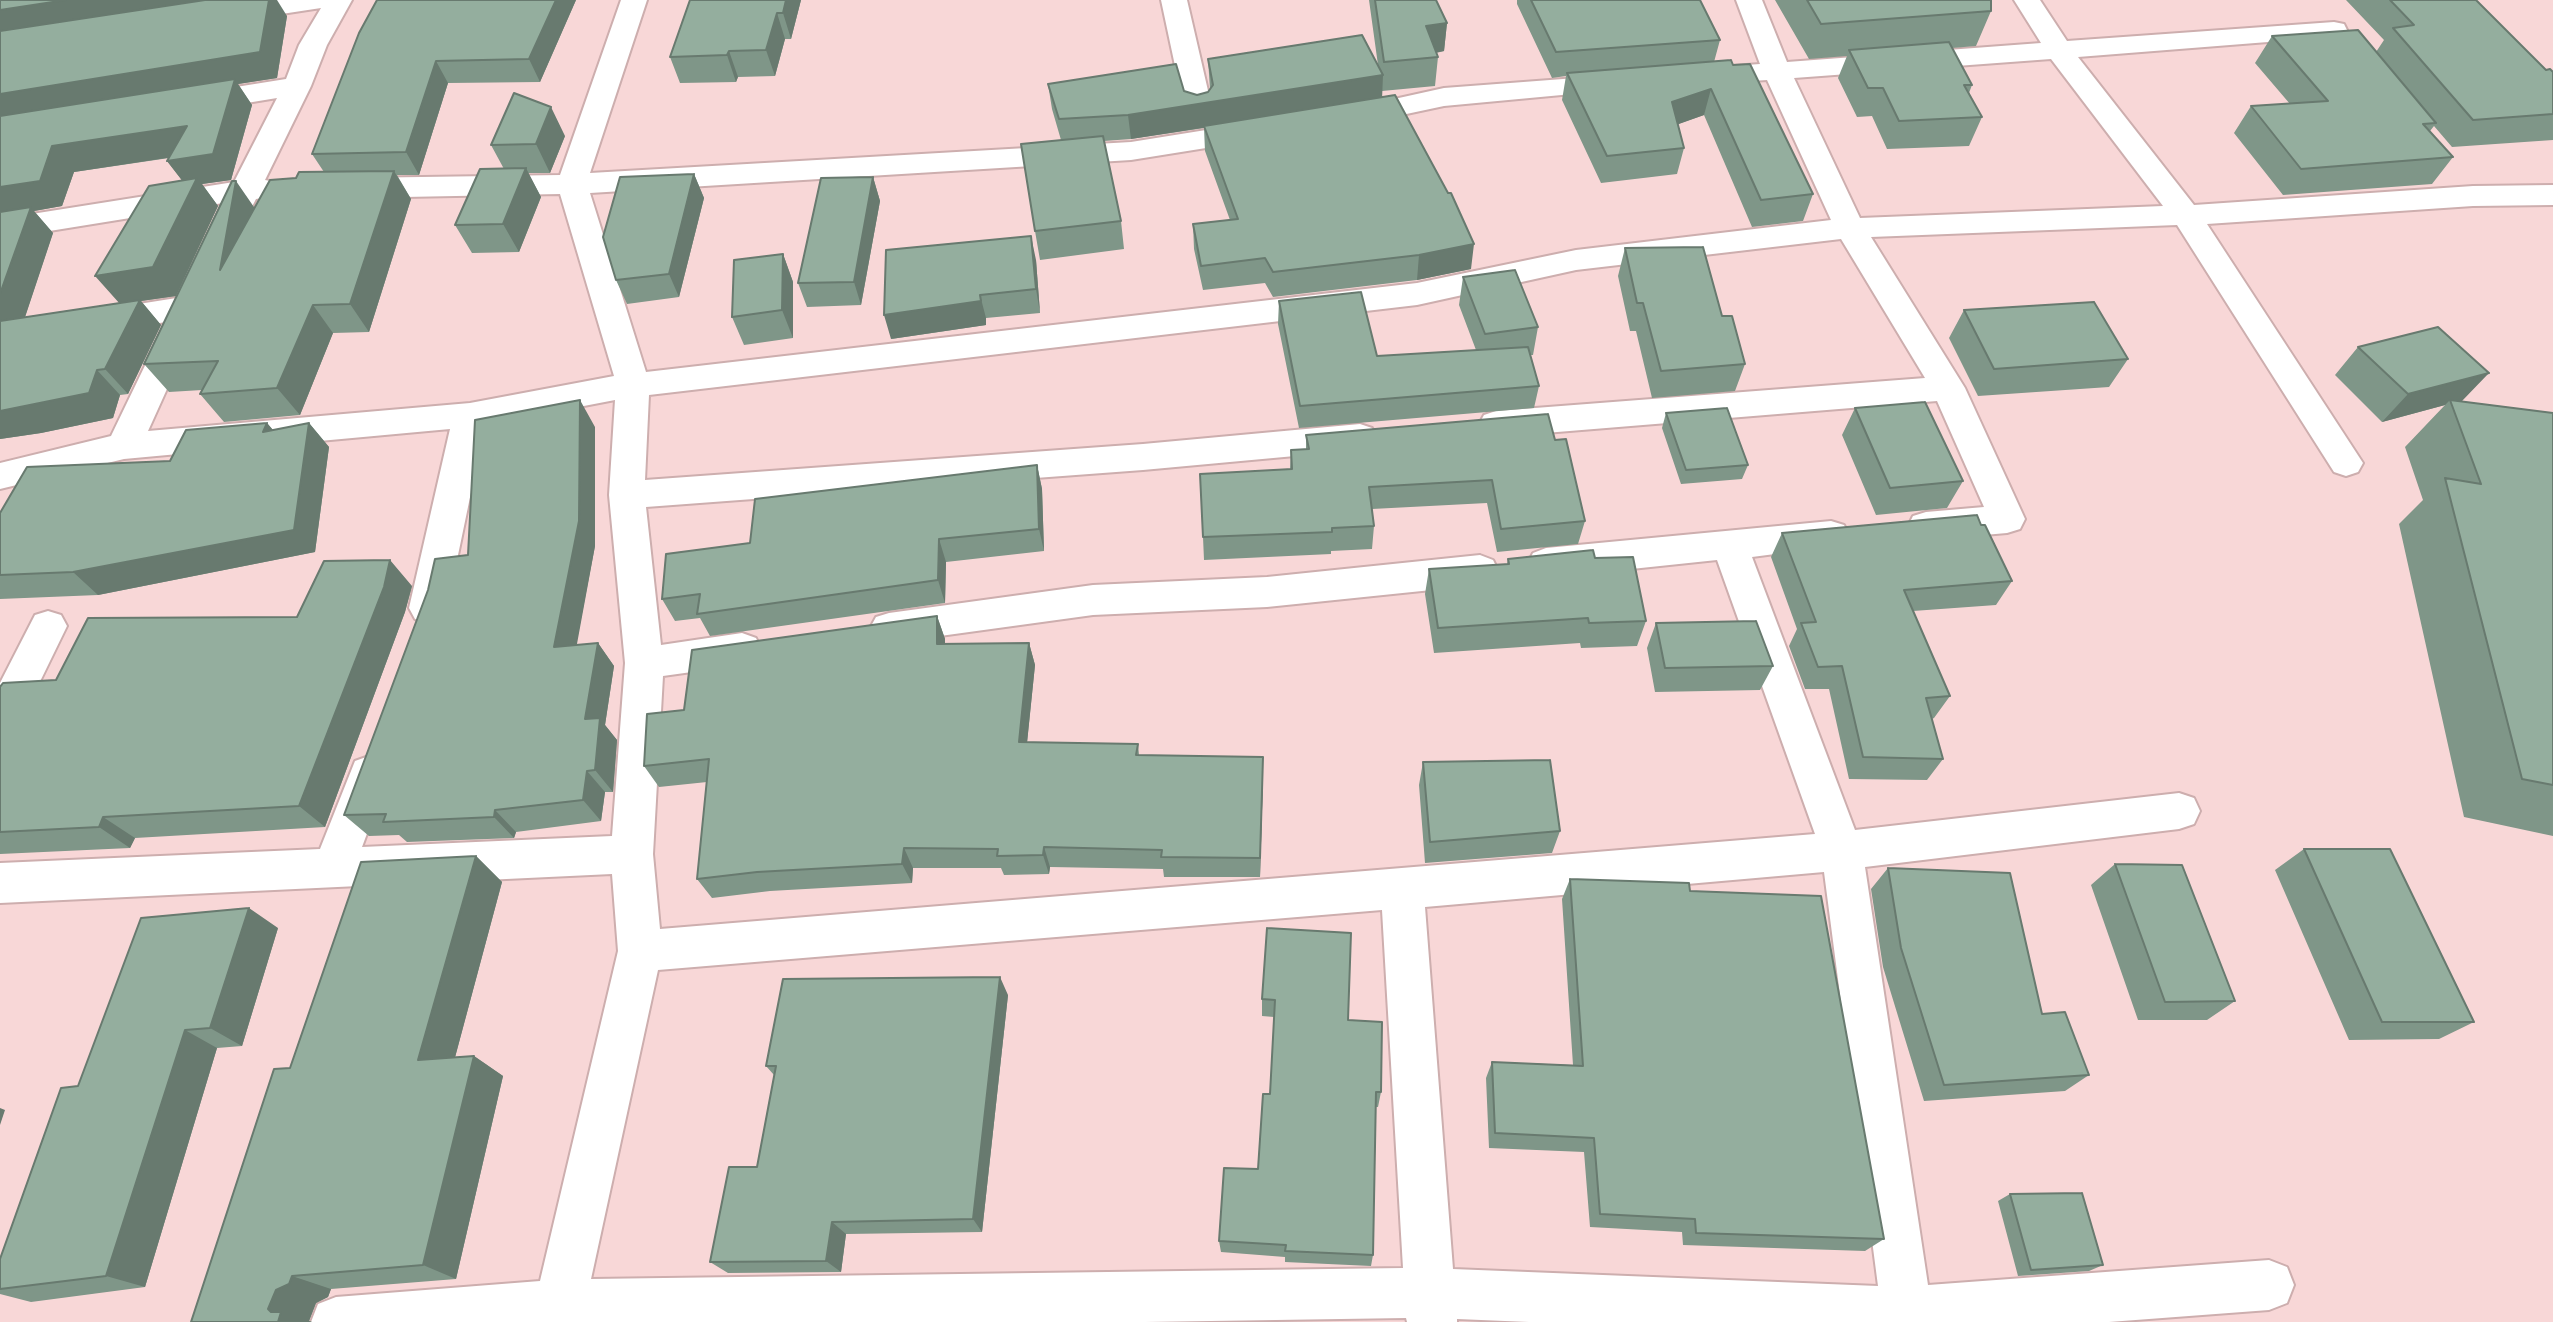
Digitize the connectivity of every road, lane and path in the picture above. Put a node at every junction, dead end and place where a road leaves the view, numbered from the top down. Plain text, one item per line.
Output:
1 (320, 0) edge
2 (339, 0) edge
3 (634, 0) edge
4 (1174, 0) edge
5 (1749, 0) edge
6 (2027, 0) edge
7 (2310, 0) edge
8 (200, 18) edge
9 (2060, 52) junction
10 (1776, 70) junction
11 (1679, 78) edge
12 (1638, 81) edge
13 (297, 86) junction
14 (162, 108) edge
15 (1198, 108) edge
16 (1320, 121) edge
17 (1280, 128) edge
18 (572, 184) junction
19 (326, 188) edge
20 (285, 189) edge
21 (244, 190) junction
22 (2553, 195) edge
23 (2186, 215) junction
24 (1850, 228) junction
25 (0, 229) edge
26 (189, 307) junction
27 (0, 337) edge
28 (633, 385) junction
29 (1948, 388) junction
30 (470, 415) junction
31 (1462, 427) edge
32 (1393, 434) edge
33 (124, 446) junction
34 (2346, 463) dead end
35 (0, 476) edge
36 (627, 495) junction
37 (1729, 544) junction
38 (48, 626) dead end
39 (862, 632) edge
40 (418, 638) edge
41 (780, 643) edge
42 (644, 663) junction
43 (0, 723) edge
44 (381, 740) edge
45 (2179, 811) dead end
46 (1842, 851) junction
47 (632, 855) junction
48 (334, 867) junction
49 (0, 883) edge
50 (1402, 889) junction
51 (640, 951) junction
52 (2269, 1285) dead end
53 (560, 1305) junction
54 (1431, 1308) edge
55 (1907, 1317) edge
56 (336, 1322) edge

1 - 8 street
2 - 13 street
3 - 18 street
4 - 15 street
5 - 10 street
6 - 9 street
7 - 9 street
9 - 10 street
9 - 23 street
10 - 11 street
10 - 24 street
12 - 16 street
13 - 14 street
13 - 21 street
17 - 18 street
18 - 19 street
18 - 28 street
20 - 21 street
21 - 25 street
21 - 26 street
22 - 23 street
23 - 24 street
23 - 34 street
24 - 28 street
24 - 29 street
26 - 27 street
26 - 33 street
28 - 30 street
28 - 36 street
29 - 31 street
29 - 37 street
30 - 33 street
30 - 40 street
32 - 36 street
33 - 35 street
36 - 42 street
37 - 39 street
37 - 46 street
38 - 43 street
41 - 42 street
42 - 47 street
44 - 48 street
45 - 46 street
46 - 50 street
46 - 55 street
47 - 48 street
47 - 51 street
48 - 49 street
50 - 51 street
50 - 54 street
51 - 53 street
52 - 55 street
53 - 54 street
53 - 56 street
54 - 55 street

